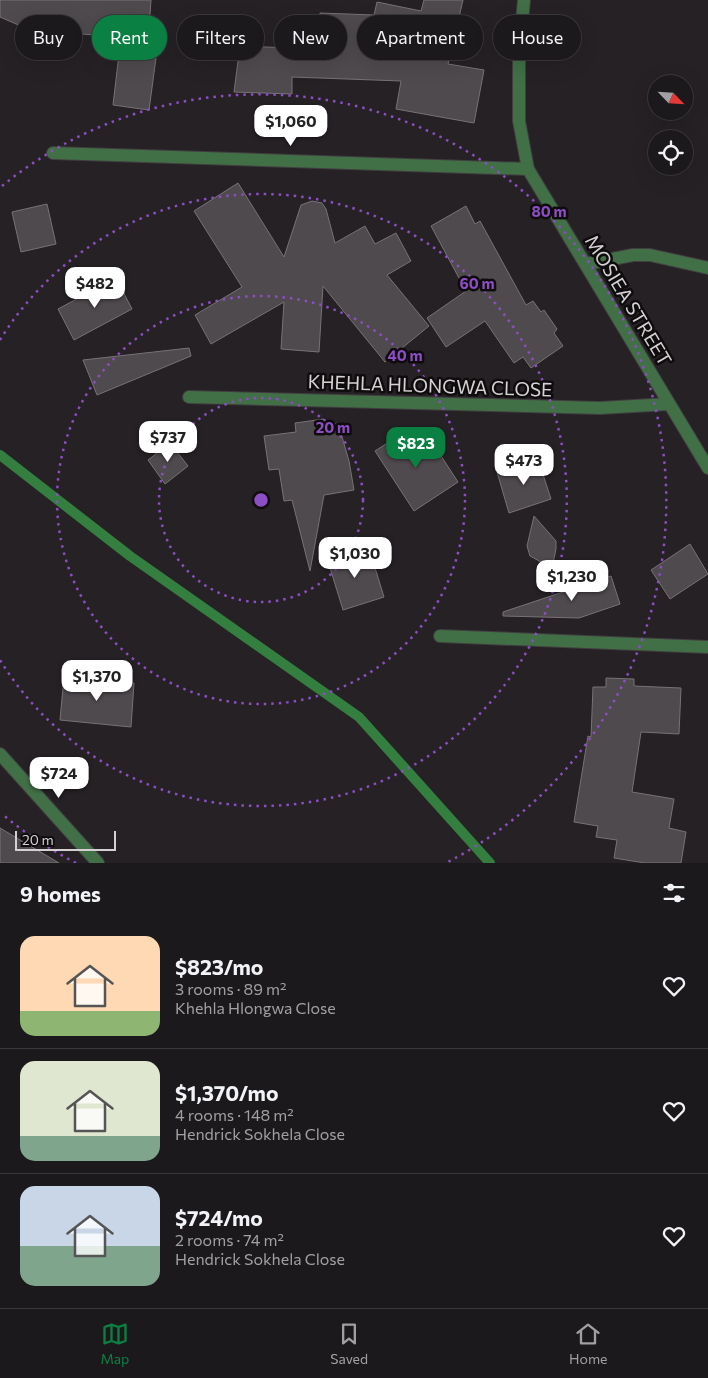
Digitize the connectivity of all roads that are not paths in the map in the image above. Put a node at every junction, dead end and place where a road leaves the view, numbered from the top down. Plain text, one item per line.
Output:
1 (524, 0) edge
2 (53, 153) dead end
3 (528, 169) junction
4 (586, 264) junction
5 (708, 268) edge
6 (189, 397) dead end
7 (669, 404) junction
8 (708, 468) edge
9 (440, 636) dead end
10 (708, 647) edge
11 (0, 754) edge
12 (98, 863) edge

1 - 3 street, MOSIEA STREET
2 - 3 street
3 - 4 street, MOSIEA STREET
4 - 5 street
4 - 7 street, MOSIEA STREET
6 - 7 street, KHEHLA HLONGWA CLOSE
7 - 8 street, MOSIEA STREET
9 - 10 street
11 - 12 street

